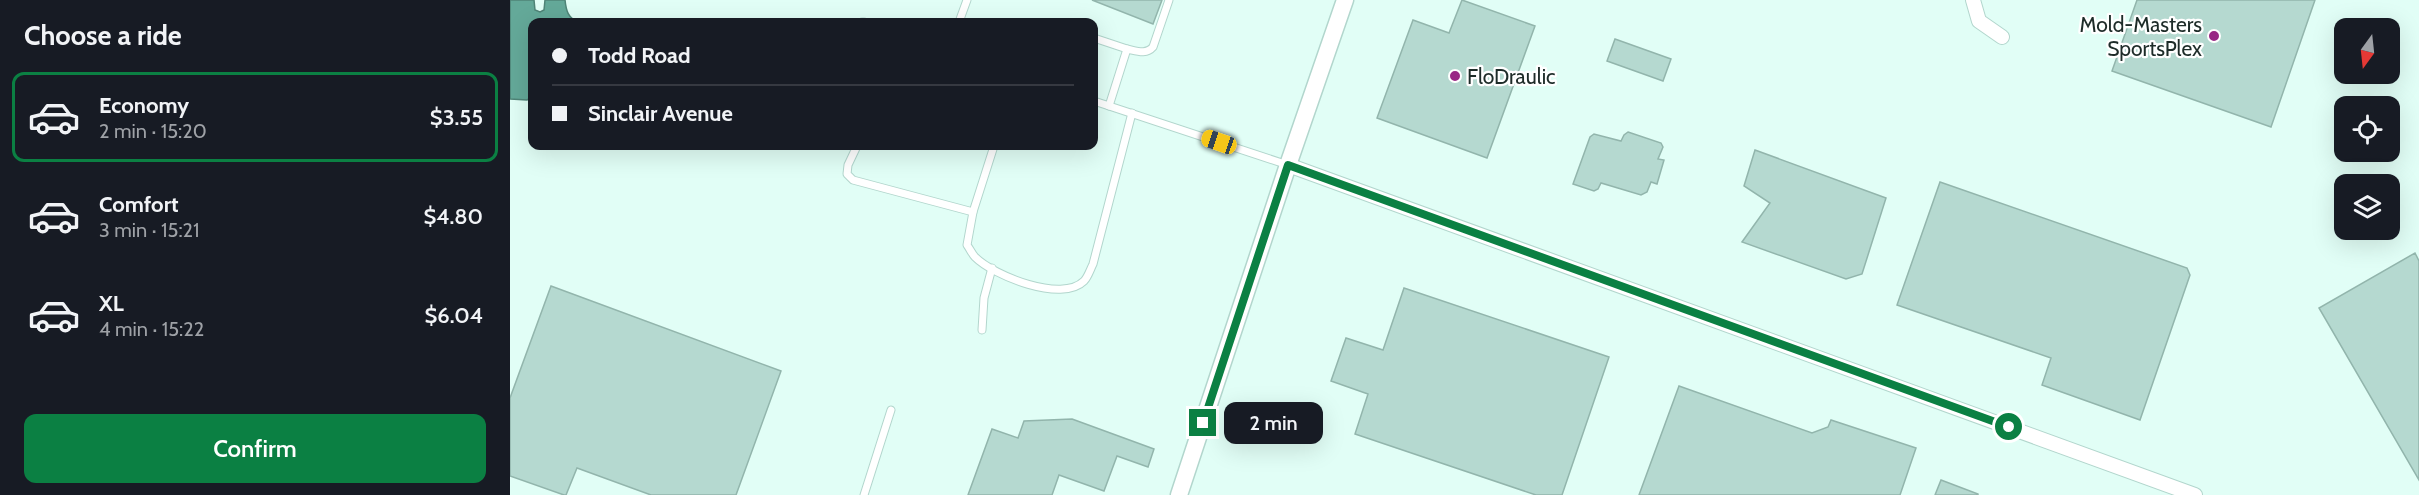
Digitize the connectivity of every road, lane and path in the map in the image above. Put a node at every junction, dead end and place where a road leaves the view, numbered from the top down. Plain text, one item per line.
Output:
1 (967, 0) edge
2 (1169, 0) edge
3 (1346, 0) edge
4 (1973, 0) edge
5 (960, 18) edge
6 (2002, 37) dead end
7 (1098, 39) edge
8 (1127, 49) junction
9 (1098, 102) edge
10 (1109, 106) junction
11 (1132, 113) junction
12 (855, 150) edge
13 (993, 150) edge
14 (1288, 165) junction
15 (973, 212) junction
16 (992, 268) junction
17 (982, 330) dead end
18 (891, 410) dead end
19 (864, 495) edge
20 (1179, 495) edge
21 (2195, 495) edge

1 - 5 lane
2 - 8 lane
3 - 14 street
4 - 6 street
7 - 8 lane
8 - 10 lane
9 - 10 lane
10 - 11 lane
11 - 14 lane
11 - 16 lane
12 - 15 lane
13 - 15 lane
14 - 20 street
14 - 21 street
15 - 16 lane
16 - 17 lane
18 - 19 lane

